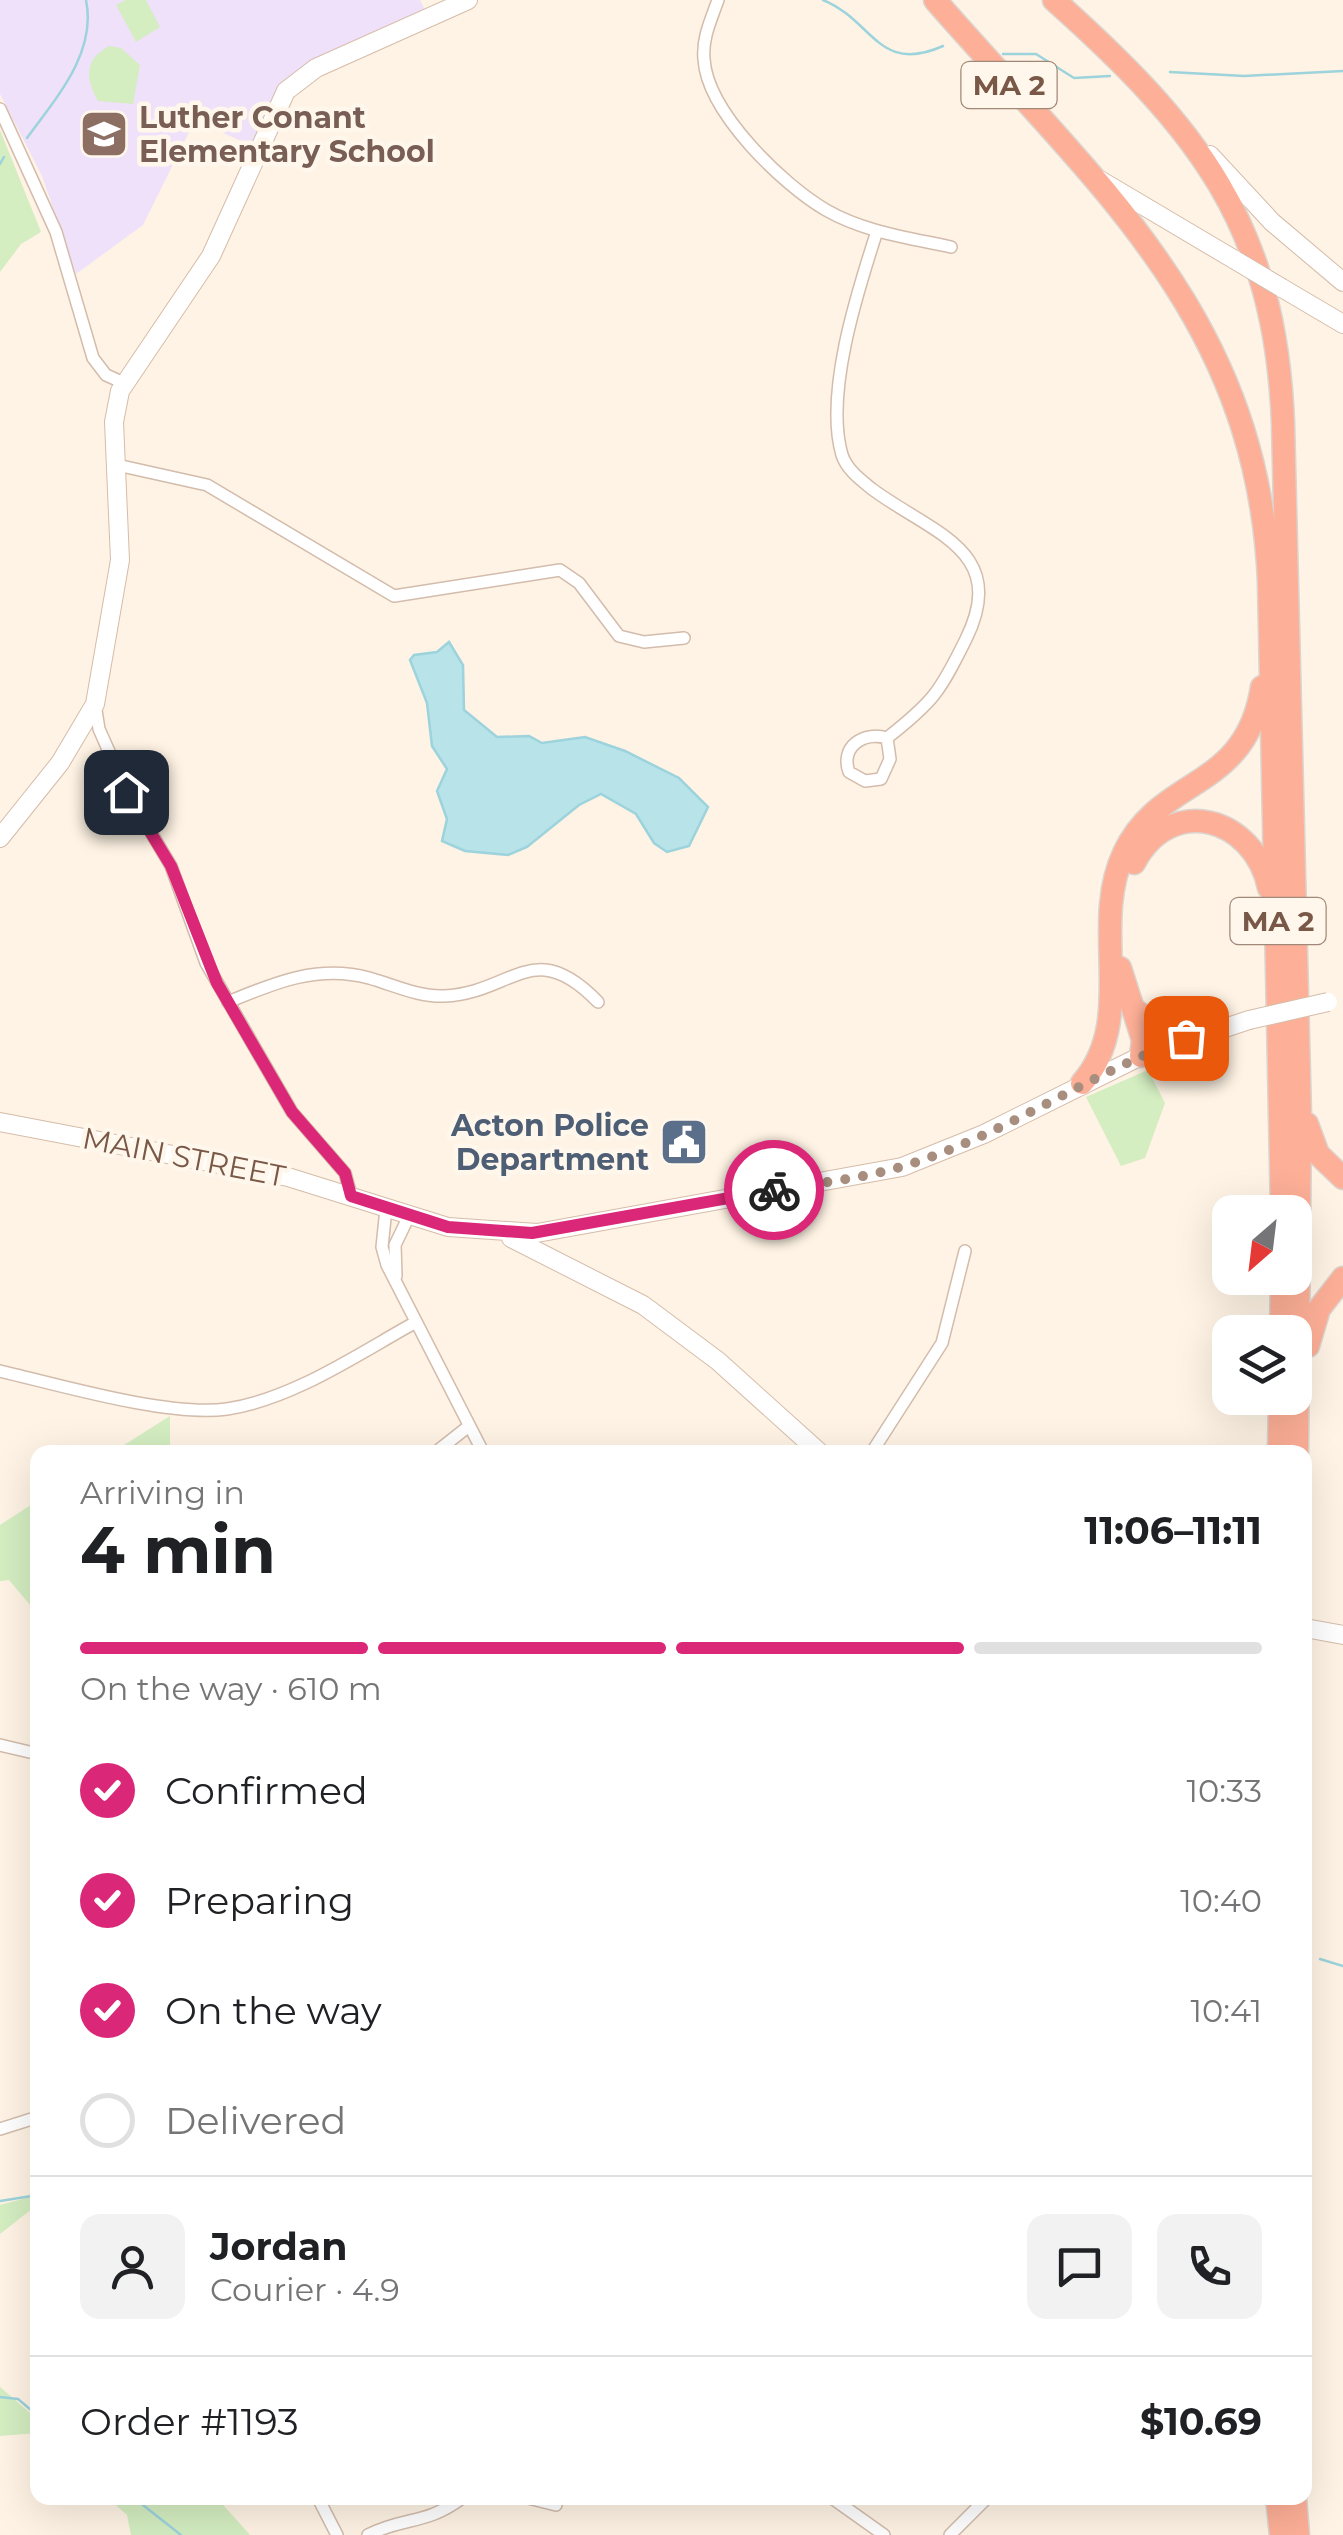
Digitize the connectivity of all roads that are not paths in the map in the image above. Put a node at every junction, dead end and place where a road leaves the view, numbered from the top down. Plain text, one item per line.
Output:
1 (468, 0) edge
2 (718, 0) edge
3 (935, 0) edge
4 (1054, 0) edge
5 (0, 109) edge
6 (1169, 110) junction
7 (1083, 170) junction
8 (876, 231) junction
9 (951, 246) dead end
10 (1343, 282) edge
11 (1343, 324) edge
12 (124, 383) junction
13 (118, 466) junction
14 (1270, 629) junction
15 (684, 638) dead end
16 (95, 704) junction
17 (887, 738) junction
18 (0, 838) edge
19 (1278, 931) junction
20 (1110, 981) junction
21 (1128, 1000) junction
22 (1336, 1000) edge
23 (228, 1002) junction
24 (598, 1002) dead end
25 (1197, 1035) junction
26 (1142, 1056) junction
27 (1299, 1073) junction
28 (1082, 1083) junction
29 (0, 1122) edge
30 (1343, 1178) edge
31 (1282, 1195) edge
32 (351, 1196) junction
33 (386, 1209) junction
34 (408, 1216) junction
35 (544, 1231) junction
36 (491, 1233) junction
37 (542, 1252) junction
38 (965, 1252) dead end
39 (570, 1264) junction
40 (1343, 1278) edge
41 (399, 1290) junction
42 (1291, 1315) edge
43 (416, 1322) junction
44 (1312, 1327) edge
45 (0, 1371) edge
46 (1285, 1415) edge
47 (1292, 1415) edge
48 (469, 1426) junction
49 (445, 1445) edge
50 (479, 1445) edge
51 (811, 1445) edge
52 (876, 1445) edge
53 (1280, 1445) edge
54 (1296, 1445) edge
55 (1312, 1629) edge
56 (1343, 1635) edge
57 (0, 1745) edge
58 (30, 1752) edge
59 (30, 2120) edge
60 (0, 2129) edge
61 (322, 2505) edge
62 (449, 2505) edge
63 (842, 2505) edge
64 (980, 2505) edge
65 (1278, 2505) edge
66 (1296, 2505) edge
67 (338, 2535) edge
68 (368, 2535) edge
69 (884, 2535) edge
70 (950, 2535) edge
71 (1281, 2535) edge
72 (1298, 2535) edge

1 - 12 main road
2 - 8 street
3 - 7 highway, MA 2
4 - 6 highway, MA 2
5 - 12 street
6 - 10 main road
6 - 27 highway, MA 2
7 - 11 main road, bridge
7 - 14 highway, MA 2
8 - 9 street
8 - 17 street
12 - 13 main road
13 - 15 street
13 - 16 main road
14 - 19 highway, MA 2
14 - 20 highway
16 - 18 main road
16 - 23 street
17 - 17 street
19 - 21 highway
19 - 31 highway, MA 2
20 - 26 highway
20 - 28 highway
21 - 25 highway
21 - 26 highway
22 - 25 main road, MAIN STREET, bridge
23 - 24 street
23 - 32 street
25 - 26 main road, MAIN STREET
26 - 28 main road, MAIN STREET
27 - 30 highway
27 - 42 highway, MA 2
28 - 35 main road, MAIN STREET
29 - 32 main road, MAIN STREET
32 - 33 main road, MAIN STREET
33 - 34 main road, MAIN STREET
33 - 41 street
34 - 36 main road, MAIN STREET
34 - 41 street
35 - 36 main road, MAIN STREET
35 - 37 main road
35 - 39 main road
36 - 37 main road
37 - 39 main road
38 - 52 street
39 - 51 main road
40 - 44 highway
41 - 43 street
43 - 45 street
43 - 48 street
46 - 53 highway, MA 2
47 - 54 highway, MA 2
48 - 49 street
48 - 50 street
55 - 56 main road
57 - 58 street
59 - 60 street
61 - 67 street
62 - 68 street
63 - 69 street
64 - 70 street
65 - 71 highway
66 - 72 highway

